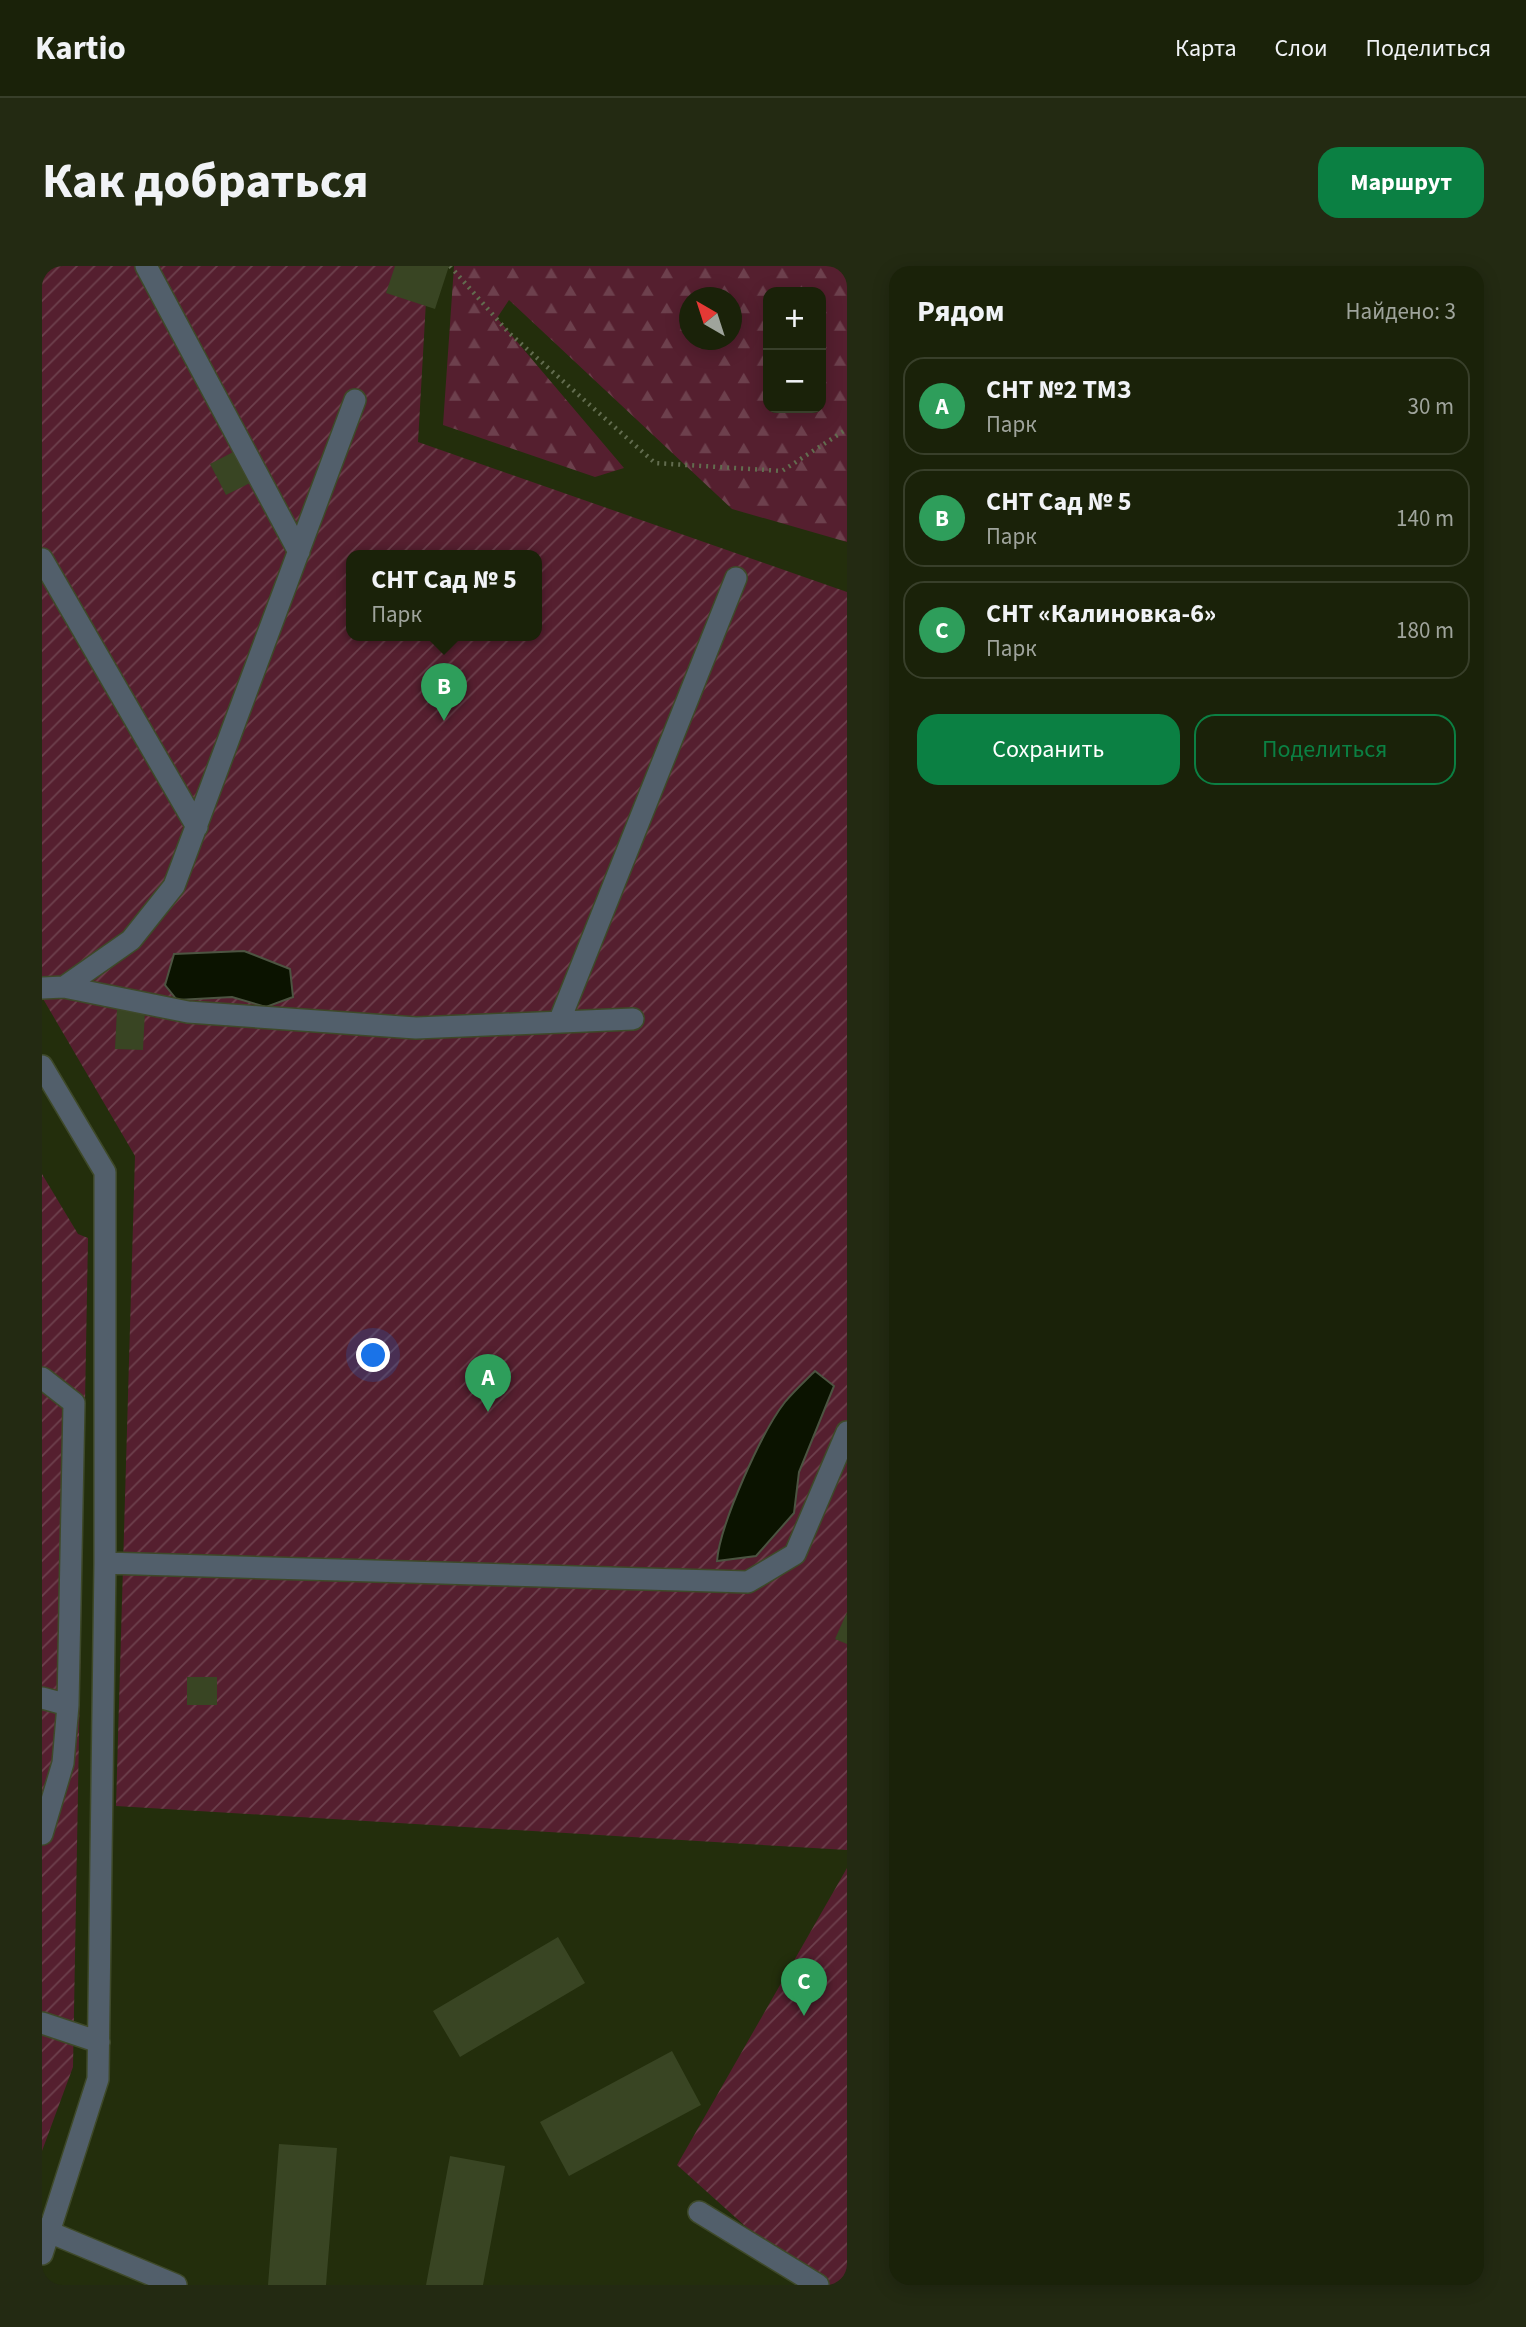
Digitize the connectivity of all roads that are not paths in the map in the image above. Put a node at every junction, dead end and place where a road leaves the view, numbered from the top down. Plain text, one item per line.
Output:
1 (146, 266) edge
2 (355, 400) dead end
3 (299, 552) junction
4 (42, 559) edge
5 (736, 579) dead end
6 (197, 827) junction
7 (64, 987) junction
8 (42, 988) edge
9 (633, 1019) dead end
10 (559, 1022) junction
11 (42, 1066) edge
12 (42, 1378) edge
13 (847, 1432) edge
14 (105, 1563) junction
15 (42, 1698) edge
16 (68, 1705) junction
17 (42, 1834) edge
18 (42, 2023) edge
19 (99, 2042) junction
20 (699, 2212) dead end
21 (46, 2230) edge
22 (42, 2254) edge
23 (176, 2285) edge
24 (818, 2285) edge

1 - 3 street
2 - 3 street
3 - 6 street
4 - 6 street
5 - 10 street
6 - 7 street
7 - 8 street
7 - 10 street
9 - 10 street
11 - 14 street
12 - 16 street
13 - 14 street
14 - 19 street
15 - 16 street
16 - 17 street
18 - 19 street
19 - 21 street
20 - 24 street
21 - 22 street
21 - 23 street

